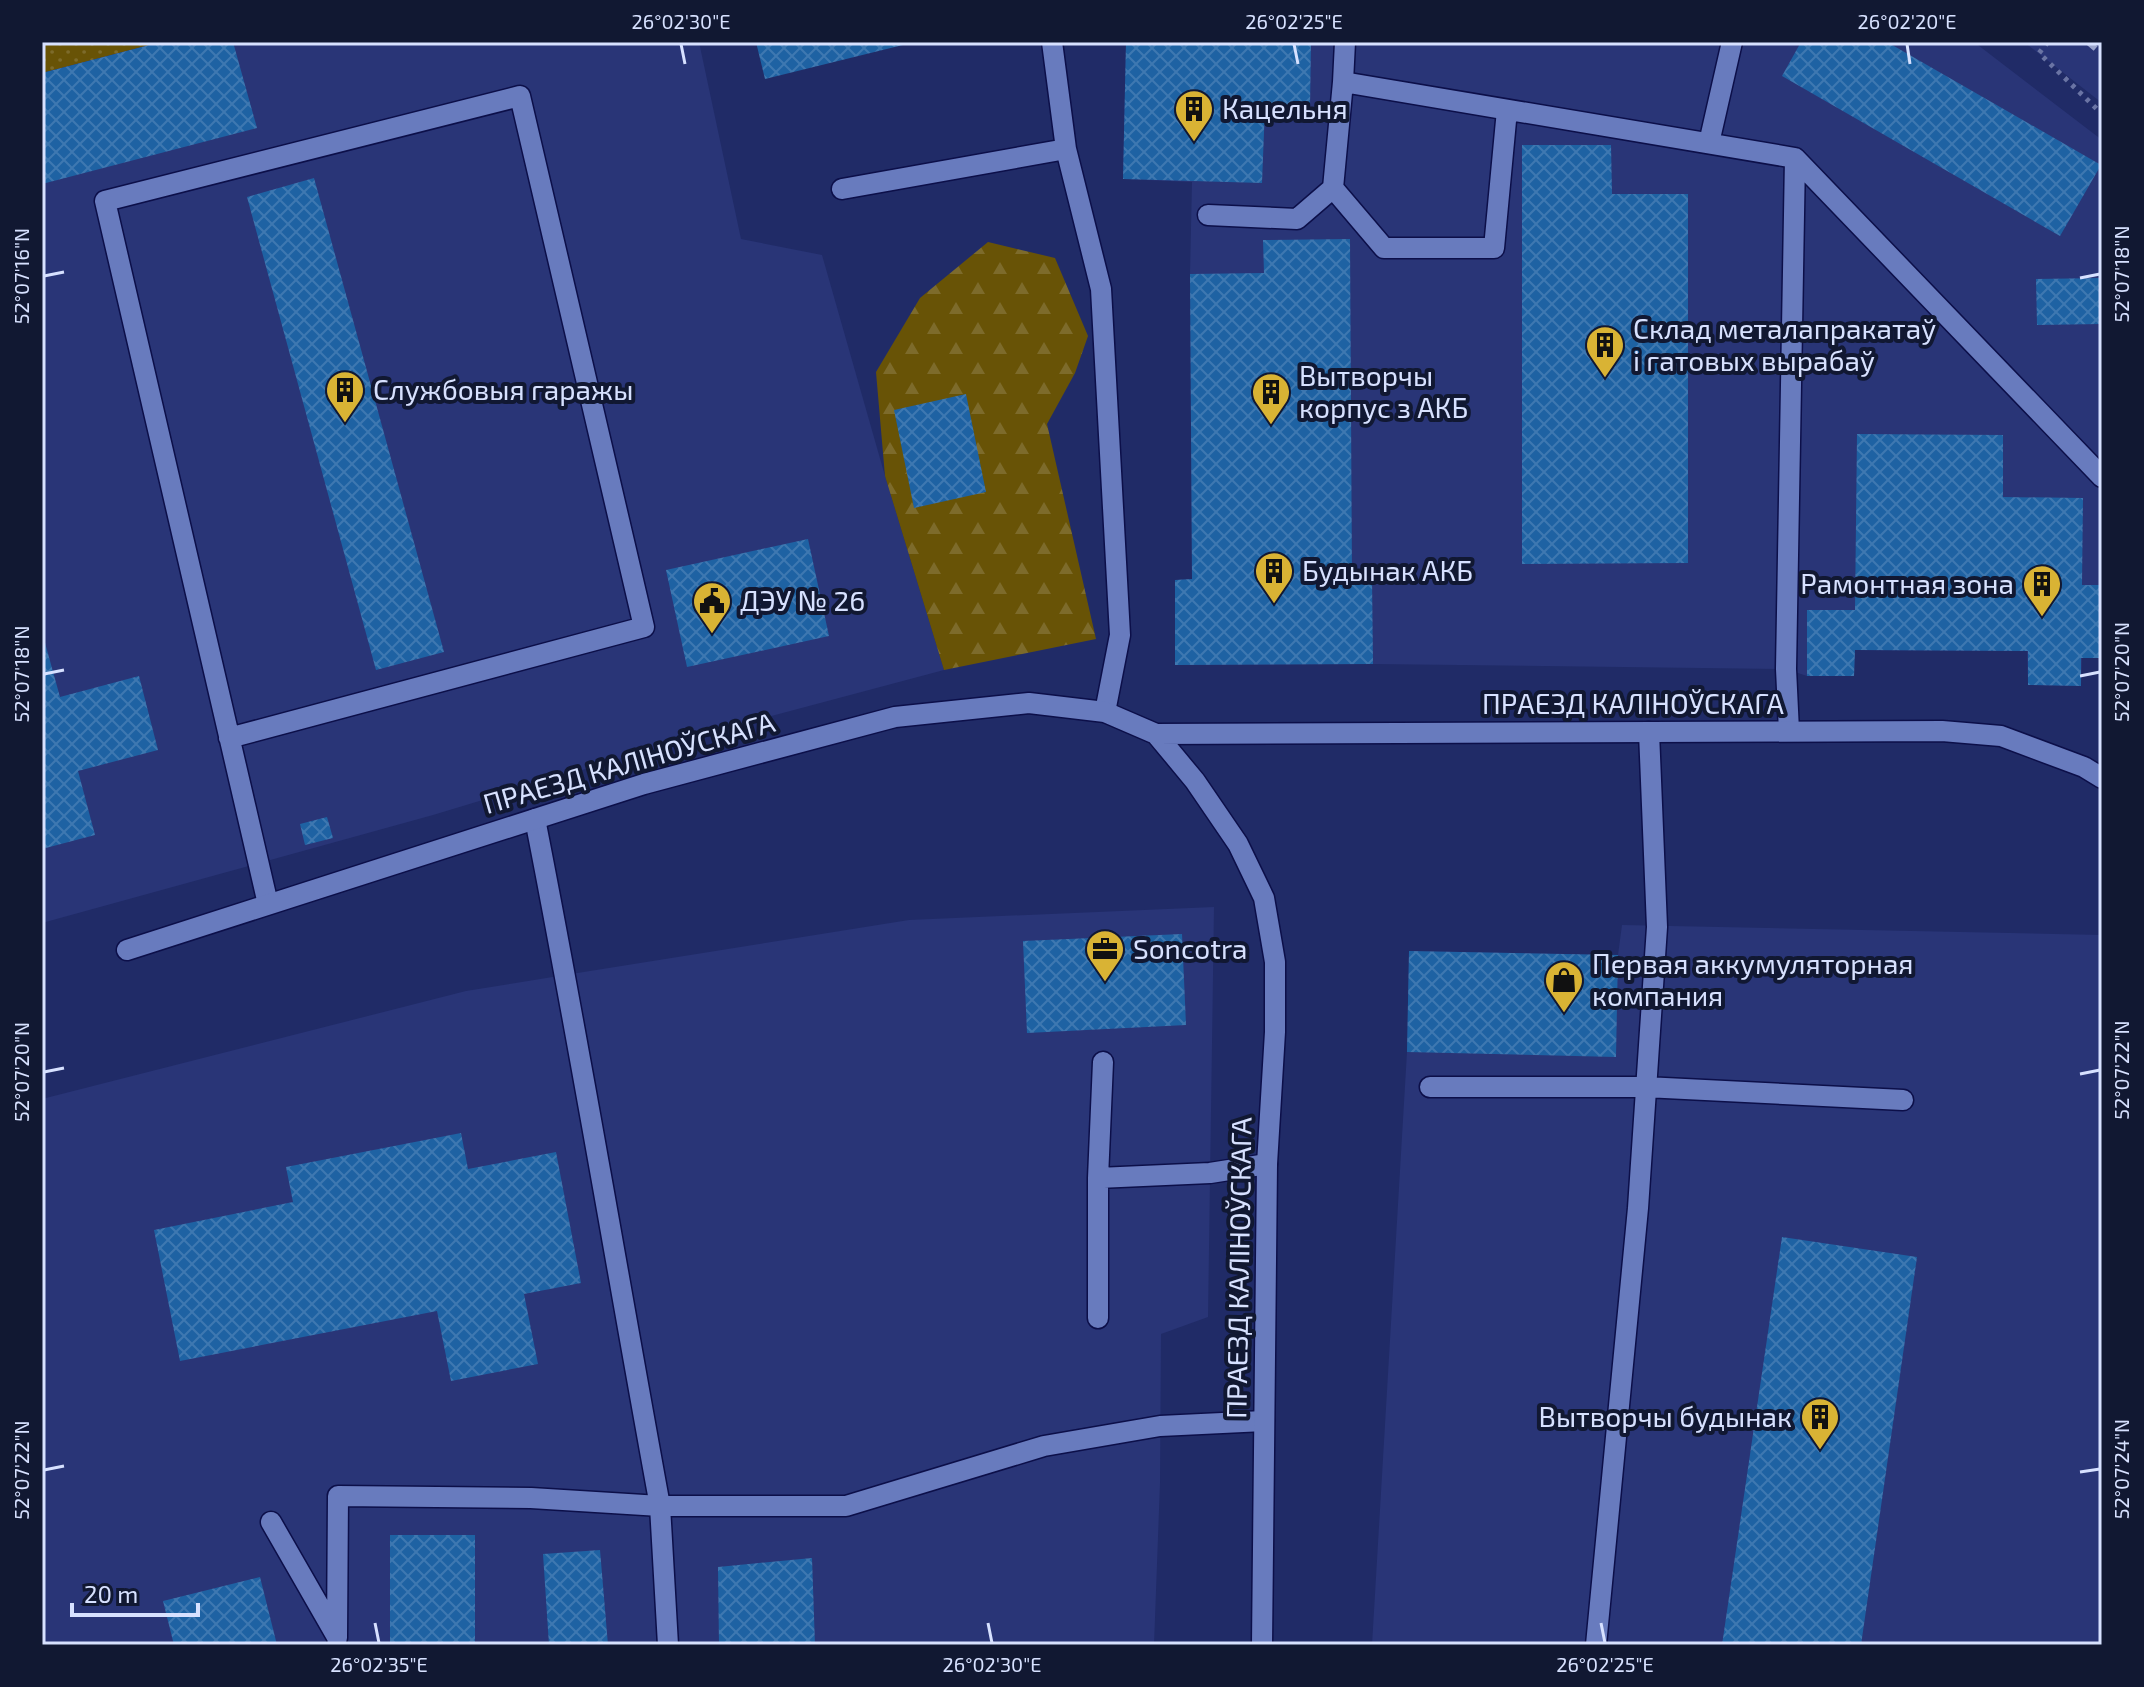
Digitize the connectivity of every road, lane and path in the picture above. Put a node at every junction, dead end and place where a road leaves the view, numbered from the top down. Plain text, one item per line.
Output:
1 (1052, 42) edge
2 (1345, 42) edge
3 (1732, 42) edge
4 (2048, 42) edge
5 (1343, 82) junction
6 (1507, 110) junction
7 (2102, 114) edge
8 (1709, 143) junction
9 (1066, 149) junction
10 (1795, 158) junction
11 (1333, 188) junction
12 (842, 189) dead end
13 (1208, 215) dead end
14 (2102, 477) edge
15 (1105, 712) junction
16 (1789, 731) junction
17 (1649, 732) junction
18 (1156, 734) junction
19 (229, 738) junction
20 (2102, 778) edge
21 (535, 819) junction
22 (268, 904) junction
23 (127, 950) dead end
24 (1103, 1062) dead end
25 (1430, 1087) dead end
26 (1645, 1087) junction
27 (1903, 1100) dead end
28 (1267, 1164) junction
29 (1098, 1178) junction
30 (1098, 1318) dead end
31 (1264, 1421) junction
32 (660, 1506) junction
33 (271, 1522) dead end
34 (338, 1641) edge
35 (668, 1645) edge
36 (1262, 1645) edge
37 (1596, 1645) edge

1 - 9 street
2 - 5 street
3 - 8 street
4 - 7 path
5 - 6 street
5 - 11 street
6 - 8 street
6 - 11 street
8 - 10 street
9 - 12 street
9 - 15 street
10 - 14 street
10 - 16 street
11 - 13 street
15 - 18 street, ПРАЕЗД КАЛІНОЎСКАГА
15 - 21 street, ПРАЕЗД КАЛІНОЎСКАГА
16 - 17 street, ПРАЕЗД КАЛІНОЎСКАГА
16 - 20 street, ПРАЕЗД КАЛІНОЎСКАГА
17 - 18 street, ПРАЕЗД КАЛІНОЎСКАГА
17 - 26 street
18 - 28 street, ПРАЕЗД КАЛІНОЎСКАГА
19 - 19 street
19 - 22 street
21 - 22 street, ПРАЕЗД КАЛІНОЎСКАГА
21 - 32 street
22 - 23 street, ПРАЕЗД КАЛІНОЎСКАГА
24 - 29 street
25 - 26 street
26 - 27 street
26 - 37 street
28 - 29 street
28 - 31 street, ПРАЕЗД КАЛІНОЎСКАГА
29 - 30 street
31 - 32 street
31 - 36 street, ПРАЕЗД КАЛІНОЎСКАГА
32 - 34 street
32 - 35 street
33 - 34 street

